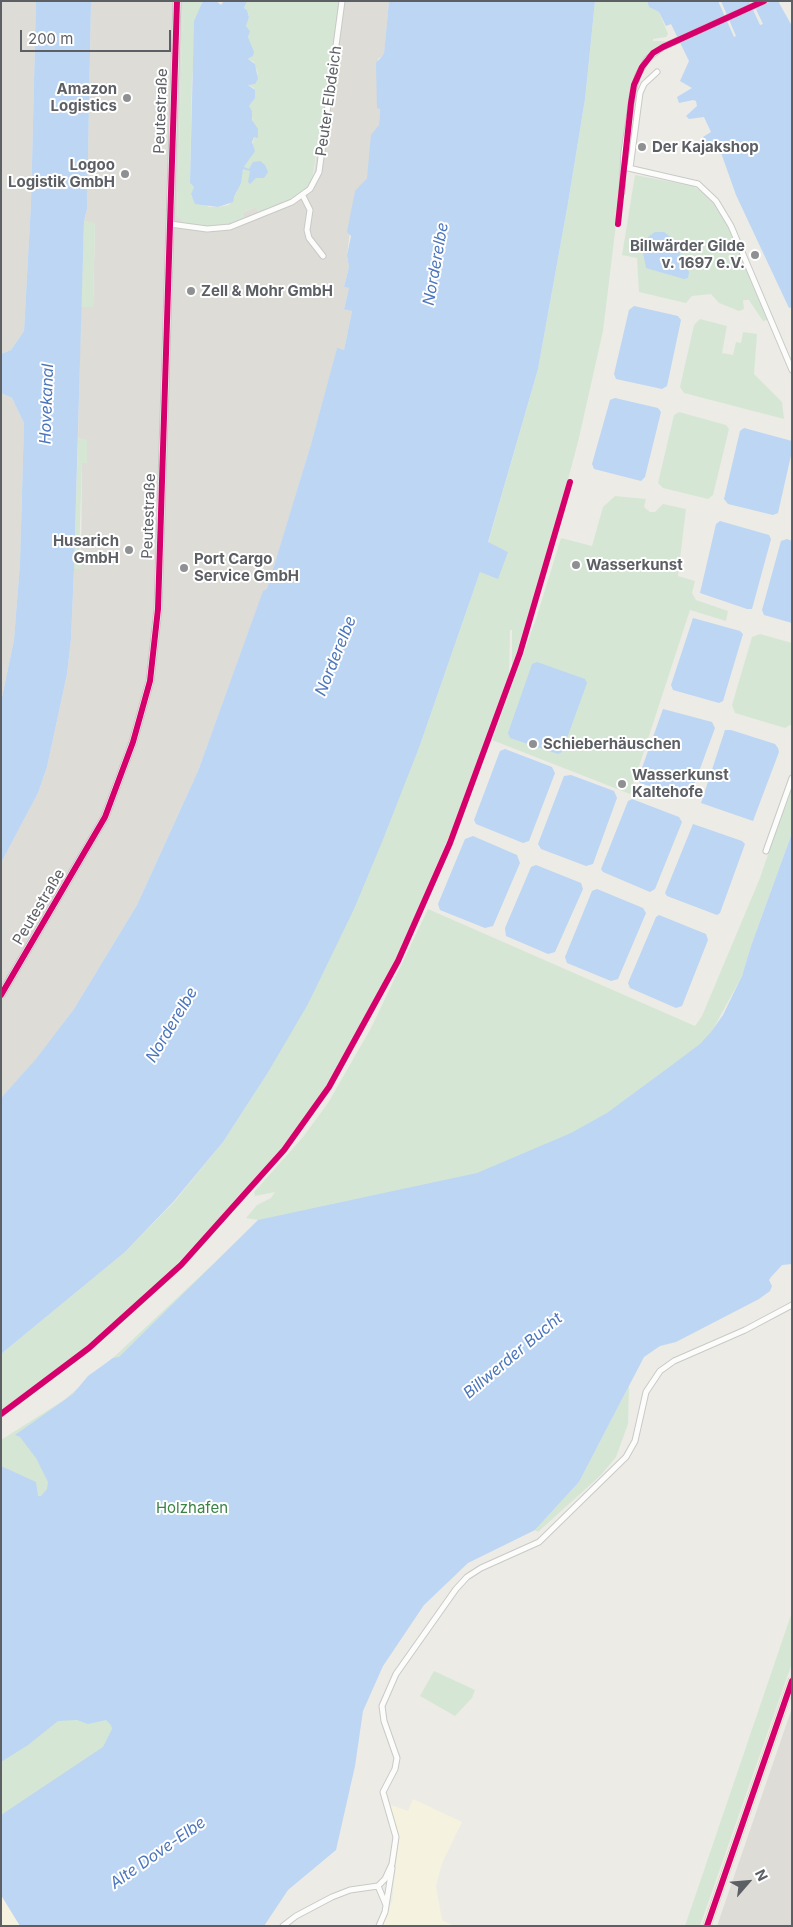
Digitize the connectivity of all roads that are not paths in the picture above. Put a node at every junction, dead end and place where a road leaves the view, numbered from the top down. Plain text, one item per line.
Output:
1 (177, 1) edge
2 (342, 1) edge
3 (764, 1) edge
4 (657, 72) dead end
5 (627, 168) junction
6 (622, 192) dead end
7 (303, 196) junction
8 (170, 224) junction
9 (324, 256) dead end
10 (792, 370) edge
11 (792, 778) edge
12 (766, 851) dead end
13 (1, 996) edge
14 (792, 1305) edge
15 (792, 1681) edge
16 (392, 1864) junction
17 (378, 1886) junction
18 (386, 1906) junction
19 (283, 1926) edge
20 (378, 1926) edge
21 (707, 1926) edge

1 - 8 street, Peutestraße
2 - 7 street, Peuter Elbdeich
3 - 5 street
4 - 5 street
5 - 6 street
5 - 10 street
7 - 8 street
7 - 9 street
8 - 13 street, Peutestraße
11 - 12 street
14 - 16 street
15 - 21 main road
16 - 17 street
16 - 18 street
17 - 18 street
17 - 19 street
18 - 20 street

